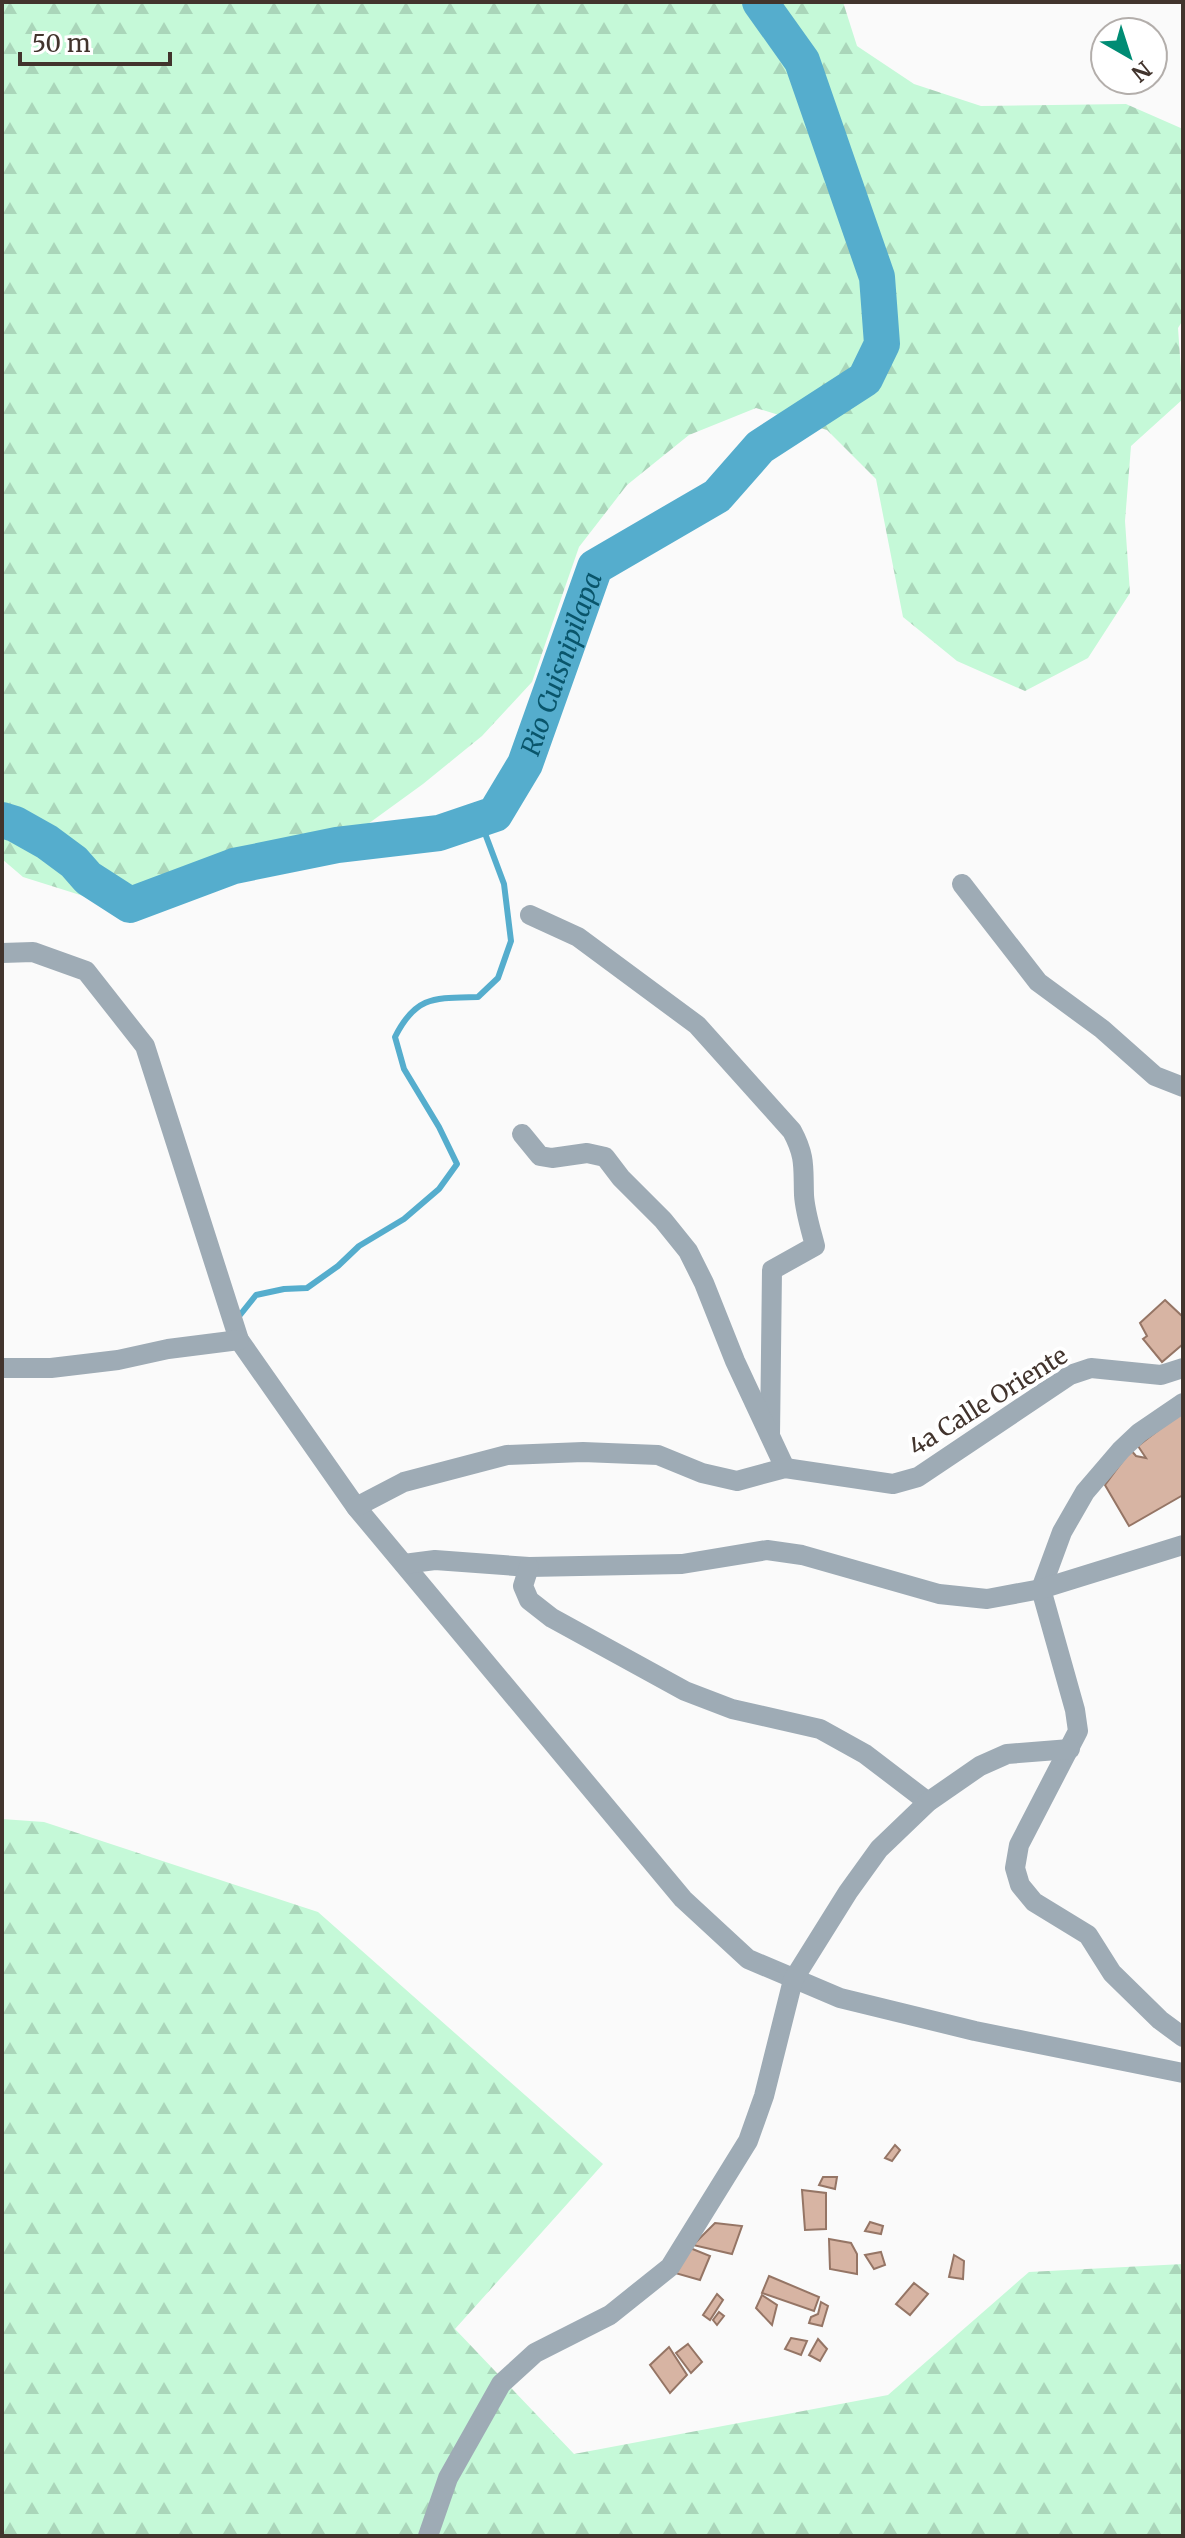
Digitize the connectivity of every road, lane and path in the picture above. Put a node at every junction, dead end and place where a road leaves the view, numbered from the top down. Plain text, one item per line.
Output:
1 (962, 884) dead end
2 (530, 915) dead end
3 (2, 953) edge
4 (1183, 1087) edge
5 (522, 1134) dead end
6 (239, 1340) junction
7 (2, 1368) edge
8 (1183, 1368) edge
9 (1183, 1403) edge
10 (770, 1435) junction
11 (785, 1468) junction
12 (356, 1507) junction
13 (1183, 1545) edge
14 (404, 1564) junction
15 (529, 1567) junction
16 (1041, 1589) junction
17 (1070, 1749) junction
18 (928, 1802) junction
19 (793, 1980) junction
20 (1183, 2037) edge
21 (1183, 2073) edge
22 (428, 2536) edge

1 - 4 street
2 - 10 street
3 - 6 street
5 - 10 street
6 - 7 street
6 - 12 street
8 - 11 street, 4a Calle Oriente
9 - 16 street
10 - 11 street
11 - 12 street, 4a Calle Oriente
12 - 14 street
13 - 16 street
14 - 15 street
14 - 19 street
15 - 16 street
15 - 18 street
16 - 17 street
17 - 18 street
17 - 20 street
18 - 19 street
19 - 21 street
19 - 22 street

